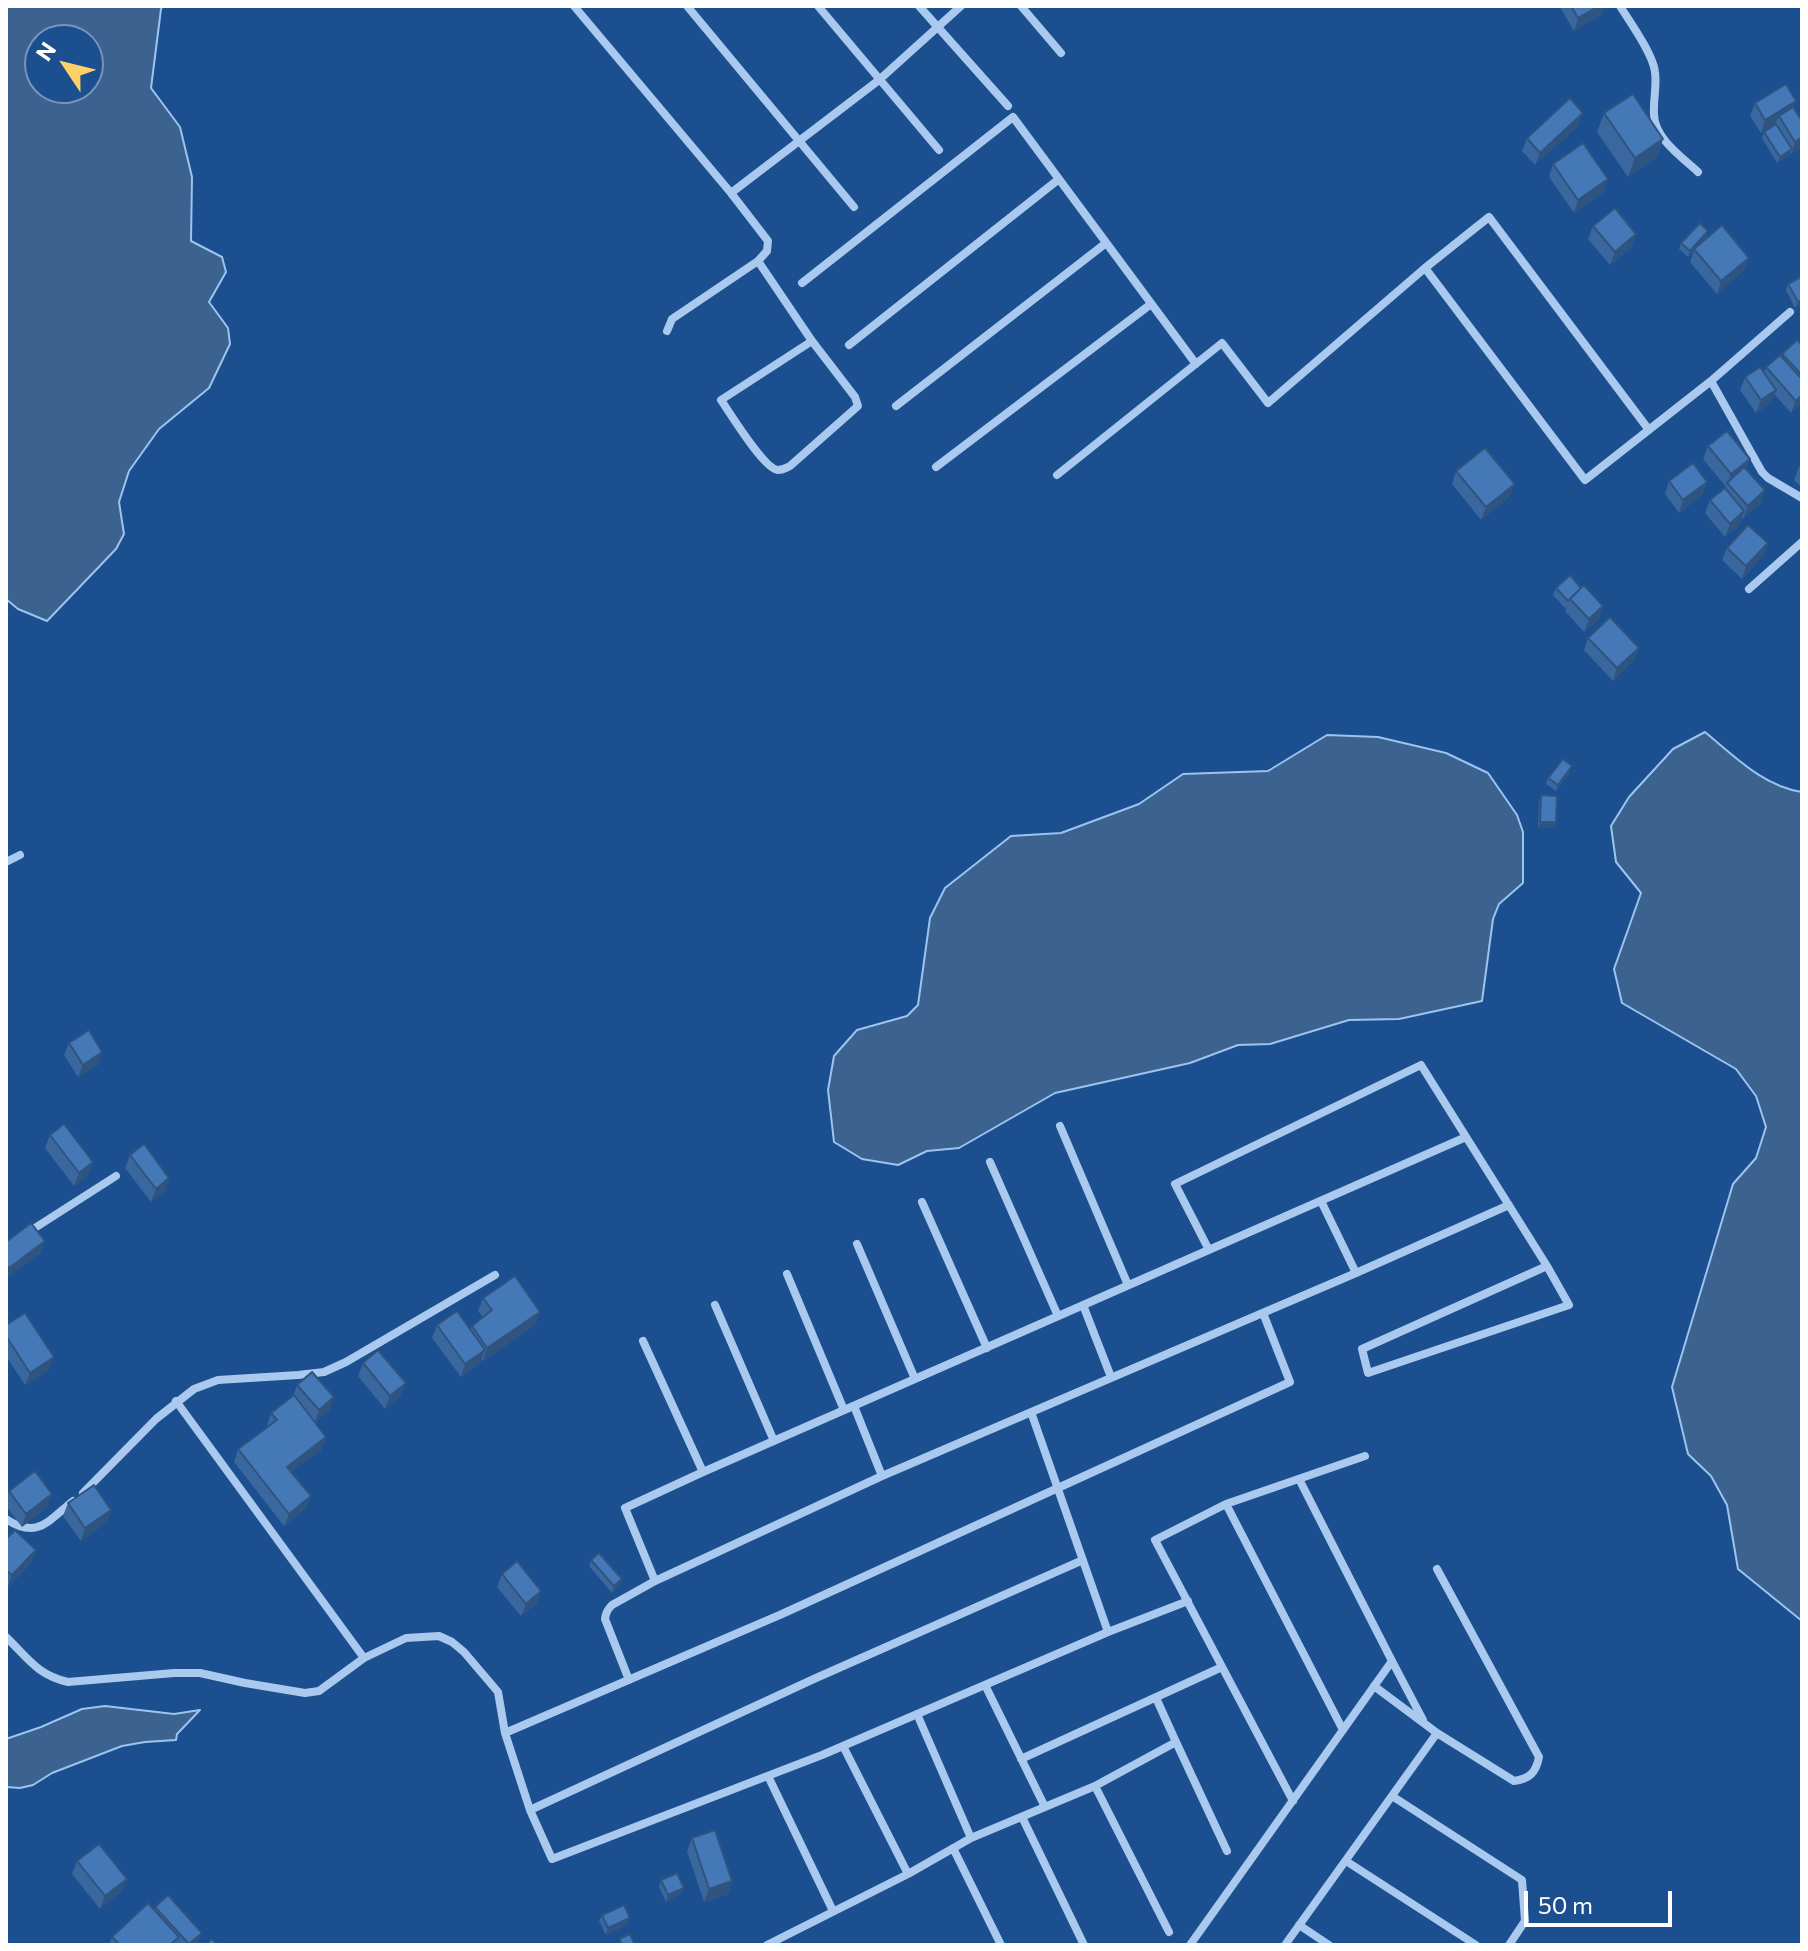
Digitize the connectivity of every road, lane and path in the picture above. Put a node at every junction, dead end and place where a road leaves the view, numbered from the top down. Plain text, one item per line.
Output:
1 (574, 6) edge
2 (687, 6) edge
3 (818, 6) edge
4 (919, 6) edge
5 (961, 6) edge
6 (1021, 6) edge
7 (1620, 6) edge
8 (937, 26) junction
9 (1061, 53) dead end
10 (879, 80) junction
11 (1008, 106) dead end
12 (800, 141) junction
13 (939, 150) dead end
14 (1698, 172) dead end
15 (1059, 179) junction
16 (731, 193) junction
17 (854, 207) dead end
18 (1106, 243) junction
19 (758, 261) junction
20 (1425, 268) junction
21 (802, 283) dead end
22 (1151, 304) junction
23 (1790, 312) dead end
24 (667, 331) dead end
25 (812, 341) junction
26 (849, 345) dead end
27 (1196, 364) junction
28 (1711, 381) junction
29 (896, 406) dead end
30 (1649, 430) junction
31 (936, 467) dead end
32 (1057, 475) dead end
33 (1802, 498) edge
34 (1802, 542) edge
35 (1749, 589) dead end
36 (20, 855) dead end
37 (6, 862) edge
38 (1060, 1126) dead end
39 (1466, 1137) junction
40 (990, 1162) dead end
41 (116, 1176) dead end
42 (1321, 1201) junction
43 (922, 1202) dead end
44 (1509, 1205) junction
45 (18, 1238) edge
46 (857, 1244) dead end
47 (1209, 1250) junction
48 (1547, 1266) junction
49 (1356, 1273) junction
50 (787, 1274) dead end
51 (495, 1275) dead end
52 (1128, 1285) junction
53 (715, 1305) dead end
54 (1083, 1305) junction
55 (1263, 1313) junction
56 (1058, 1316) junction
57 (643, 1341) dead end
58 (987, 1348) junction
59 (1111, 1377) junction
60 (915, 1379) junction
61 (176, 1401) junction
62 (854, 1406) junction
63 (844, 1410) junction
64 (1031, 1412) junction
65 (774, 1441) junction
66 (1365, 1456) dead end
67 (703, 1472) junction
68 (882, 1476) junction
69 (1299, 1479) junction
70 (1058, 1488) junction
71 (1226, 1504) junction
72 (6, 1519) edge
73 (1083, 1560) junction
74 (1437, 1569) dead end
75 (655, 1581) junction
76 (1188, 1601) junction
77 (1108, 1632) junction
78 (6, 1637) edge
79 (364, 1658) junction
80 (1392, 1661) junction
81 (1222, 1667) junction
82 (629, 1680) junction
83 (985, 1685) junction
84 (1374, 1686) junction
85 (1156, 1698) junction
86 (917, 1714) junction
87 (1425, 1724) junction
88 (1343, 1730) junction
89 (505, 1733) junction
90 (1437, 1733) junction
91 (1176, 1742) junction
92 (843, 1746) junction
93 (1021, 1759) junction
94 (768, 1776) junction
95 (1095, 1786) junction
96 (1392, 1796) junction
97 (1293, 1801) junction
98 (1045, 1807) junction
99 (530, 1810) junction
100 (1022, 1817) junction
101 (971, 1838) junction
102 (953, 1848) junction
103 (1227, 1851) dead end
104 (1346, 1861) junction
105 (908, 1874) junction
106 (833, 1911) junction
107 (1299, 1925) junction
108 (1169, 1932) dead end
109 (1194, 1944) edge
110 (767, 1945) edge
111 (1001, 1945) edge
112 (1084, 1945) edge
113 (1285, 1945) edge
114 (1329, 1945) edge
115 (1476, 1945) edge
116 (1509, 1945) edge

1 - 16 street
2 - 12 street
3 - 10 street
4 - 8 street
5 - 8 street
6 - 9 street
7 - 14 street
8 - 10 street
8 - 11 street
10 - 12 street
10 - 13 street
12 - 16 street
12 - 17 street
15 - 18 street
15 - 21 street
15 - 26 street
16 - 19 street
18 - 22 street
18 - 29 street
19 - 24 street
19 - 25 street
20 - 27 street
20 - 30 street
20 - 30 street
22 - 27 street
22 - 31 street
23 - 28 street
25 - 25 street
27 - 32 street
28 - 30 street
28 - 33 street
34 - 35 street
36 - 37 street
38 - 52 street
39 - 42 street
39 - 44 street
39 - 47 street
40 - 56 street
41 - 45 street
42 - 47 street
42 - 49 street
43 - 58 street
44 - 48 street
44 - 49 street
46 - 60 street
47 - 52 street
48 - 48 street
49 - 55 street
50 - 63 street
51 - 61 street
52 - 54 street
53 - 65 street
54 - 56 street
54 - 59 street
55 - 59 street
55 - 70 street
56 - 58 street
57 - 67 street
58 - 60 street
59 - 64 street
60 - 62 street
61 - 72 street
61 - 79 street
62 - 63 street
62 - 68 street
63 - 65 street
64 - 68 street
64 - 70 street
65 - 67 street
66 - 69 street
67 - 75 street
68 - 75 street
69 - 71 street
69 - 80 street
70 - 73 street
70 - 82 street
71 - 76 street
71 - 88 street
73 - 77 street
73 - 99 street
74 - 90 street
75 - 82 street
76 - 77 street
76 - 81 street
77 - 83 street
78 - 79 street
79 - 89 street
80 - 84 street
80 - 87 street
81 - 85 street
81 - 97 street
82 - 89 street
83 - 86 street
83 - 93 street
84 - 87 street
84 - 88 street
85 - 91 street
85 - 93 street
86 - 92 street
86 - 101 street
87 - 90 street
88 - 97 street
89 - 99 street
90 - 96 street
91 - 95 street
91 - 103 street
92 - 94 street
92 - 105 street
93 - 98 street
94 - 99 street
94 - 106 street
95 - 98 street
95 - 108 street
96 - 104 street
96 - 116 street
97 - 109 street
98 - 100 street
100 - 101 street
100 - 112 street
101 - 102 street
102 - 105 street
102 - 111 street
104 - 107 street
104 - 115 street
105 - 106 street
106 - 110 street
107 - 113 street
107 - 114 street

